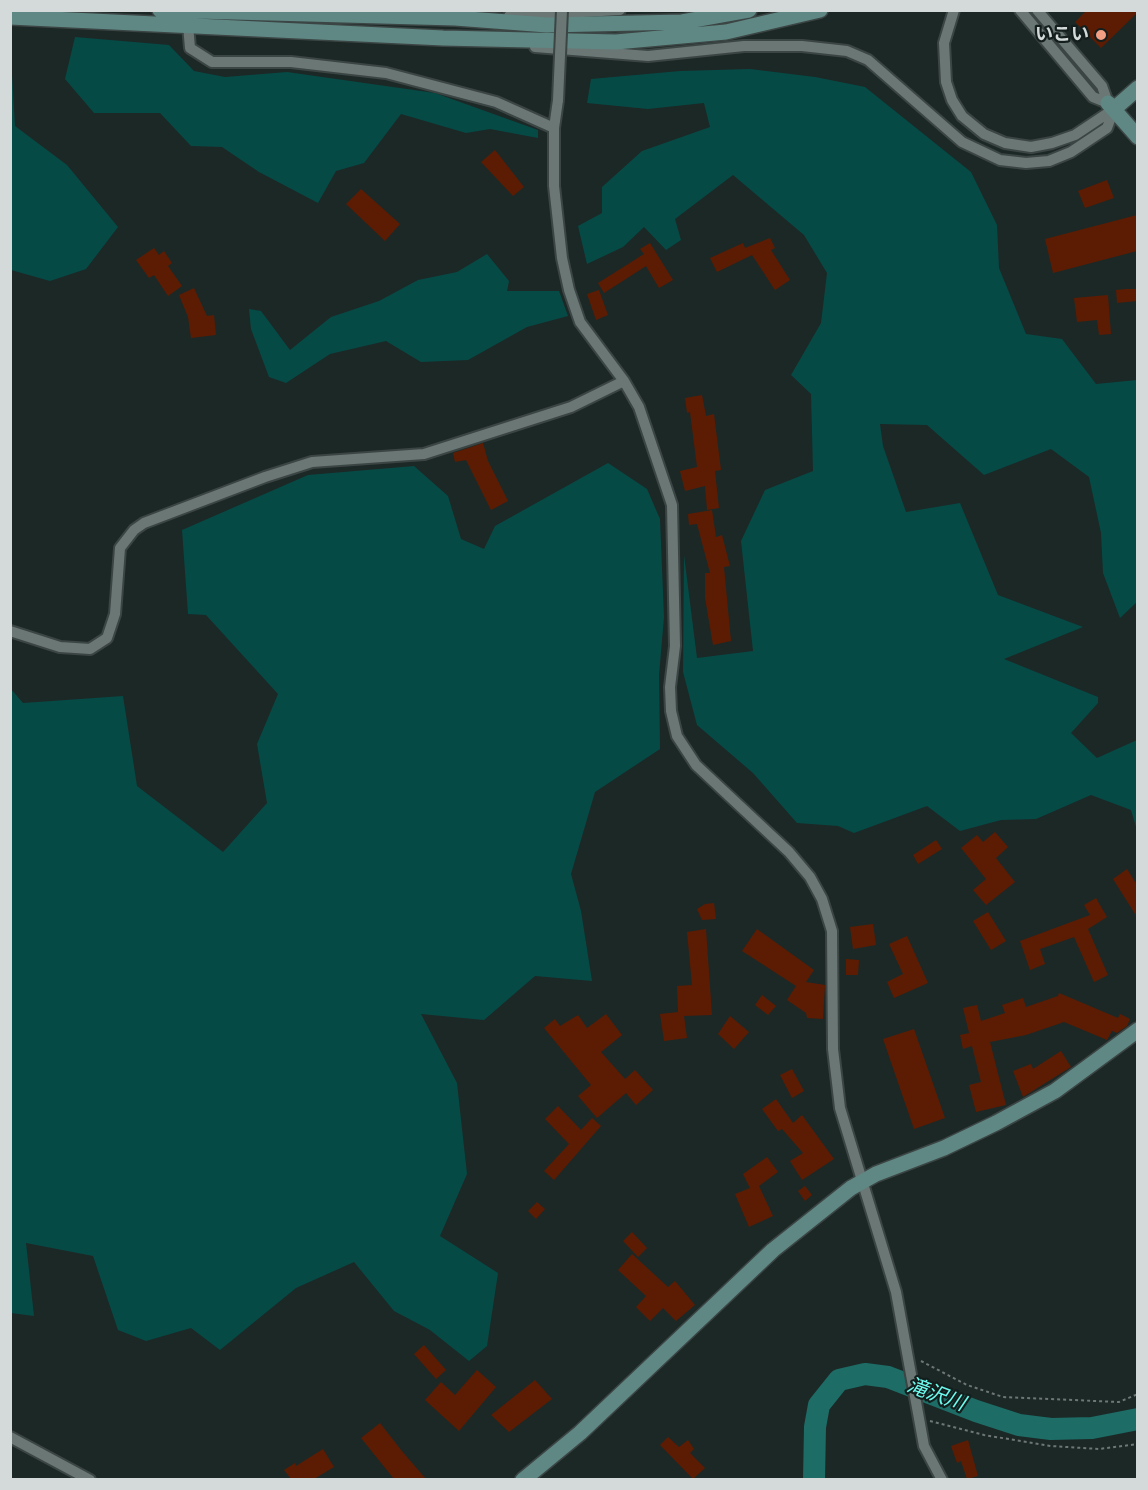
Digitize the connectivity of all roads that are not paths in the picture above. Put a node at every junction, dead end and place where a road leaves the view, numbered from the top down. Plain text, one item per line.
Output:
1 (160, 10) edge
2 (562, 10) edge
3 (620, 10) edge
4 (749, 10) edge
5 (820, 10) edge
6 (954, 10) edge
7 (1020, 10) edge
8 (1037, 10) edge
9 (190, 16) edge
10 (10, 17) edge
11 (455, 18) junction
12 (443, 38) junction
13 (1137, 88) edge
14 (1111, 106) junction
15 (554, 128) junction
16 (1137, 137) edge
17 (624, 381) junction
18 (10, 631) edge
19 (1137, 1030) edge
20 (861, 1182) junction
21 (10, 1437) edge
22 (90, 1479) edge
23 (523, 1479) edge
24 (942, 1479) edge

1 - 9 street
2 - 15 street, bridge
3 - 11 street
4 - 11 street
5 - 12 street
6 - 14 street
7 - 14 street
8 - 14 street
9 - 10 street
9 - 11 street
9 - 12 street
9 - 15 street
12 - 14 street
13 - 14 street
14 - 16 street
15 - 17 street
17 - 18 street
17 - 20 street
19 - 20 street
20 - 23 street
20 - 24 street
21 - 22 street

